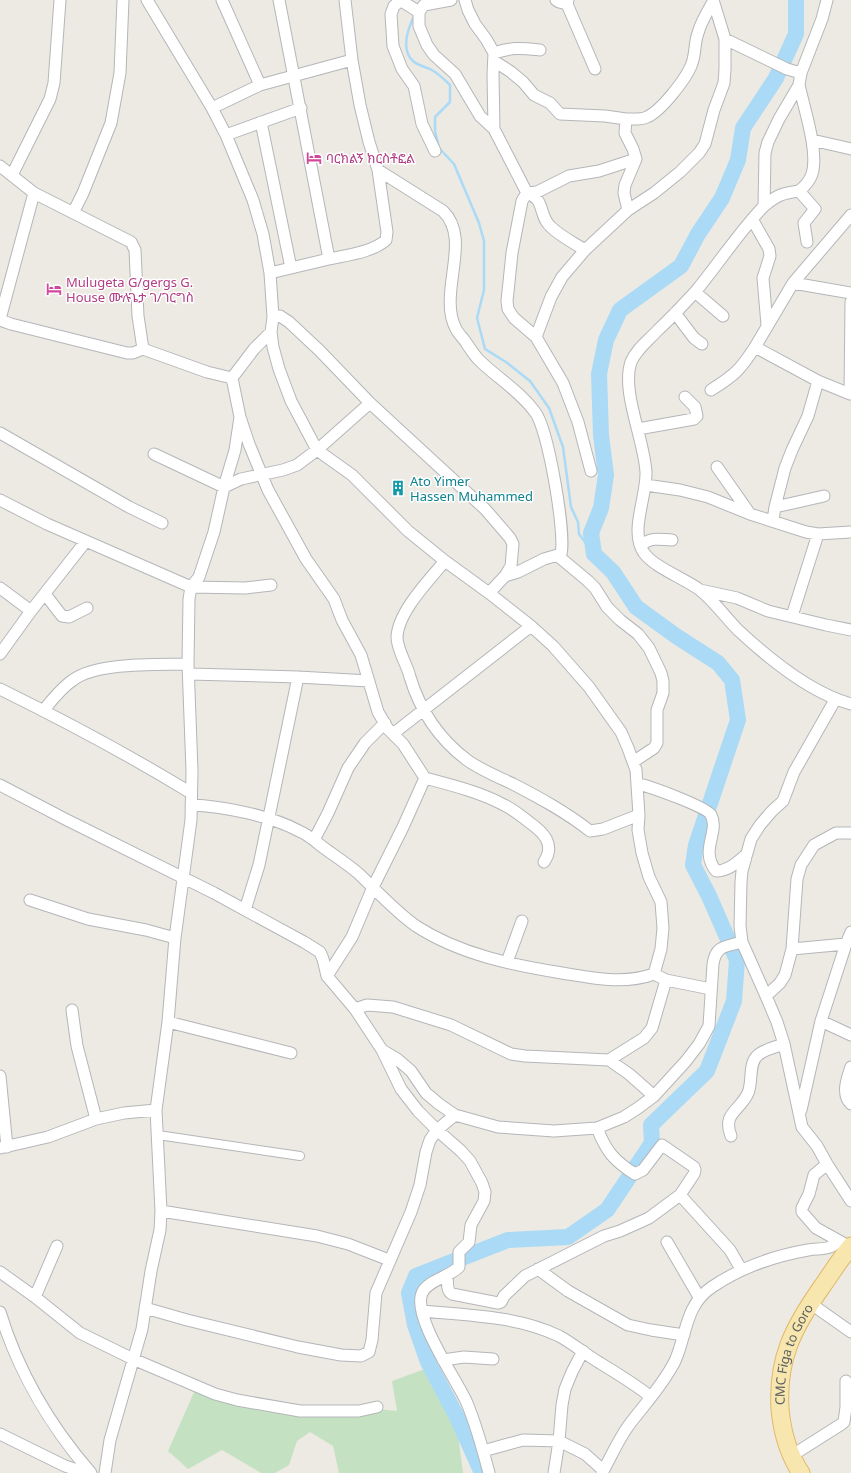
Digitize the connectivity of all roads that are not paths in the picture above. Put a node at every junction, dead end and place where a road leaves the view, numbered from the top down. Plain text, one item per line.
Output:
1 (60, 0) edge
2 (123, 0) edge
3 (147, 0) edge
4 (222, 0) edge
5 (279, 0) edge
6 (345, 0) edge
7 (451, 0) edge
8 (465, 0) edge
9 (556, 0) edge
10 (827, 0) edge
11 (713, 1) edge
12 (403, 2) edge
13 (568, 2) edge
14 (419, 12) junction
15 (725, 39) junction
16 (540, 50) dead end
17 (494, 57) junction
18 (352, 60) junction
19 (594, 69) dead end
20 (801, 73) junction
21 (294, 75) junction
22 (260, 85) junction
23 (799, 85) junction
24 (212, 108) junction
25 (301, 108) junction
26 (626, 119) junction
27 (261, 122) junction
28 (494, 129) junction
29 (226, 135) junction
30 (812, 140) junction
31 (851, 149) edge
32 (435, 151) dead end
33 (636, 159) junction
34 (0, 166) edge
35 (378, 170) junction
36 (12, 175) junction
37 (799, 191) junction
38 (34, 193) junction
39 (527, 193) junction
40 (764, 206) junction
41 (628, 210) junction
42 (73, 213) junction
43 (851, 215) edge
44 (752, 219) junction
45 (807, 242) dead end
46 (585, 250) junction
47 (329, 259) junction
48 (291, 268) junction
49 (270, 273) junction
50 (793, 283) junction
51 (695, 292) junction
52 (851, 293) edge
53 (851, 302) edge
54 (675, 313) junction
55 (723, 316) dead end
56 (273, 317) junction
57 (0, 320) edge
58 (767, 325) junction
59 (271, 332) junction
60 (536, 337) junction
61 (702, 344) dead end
62 (755, 346) junction
63 (143, 349) junction
64 (232, 378) junction
65 (818, 381) junction
66 (711, 390) dead end
67 (850, 394) edge
68 (685, 397) dead end
69 (370, 403) junction
70 (240, 417) junction
71 (638, 429) junction
72 (0, 433) edge
73 (317, 450) junction
74 (154, 454) dead end
75 (717, 467) dead end
76 (591, 471) dead end
77 (261, 475) junction
78 (646, 485) junction
79 (224, 487) junction
80 (824, 496) dead end
81 (0, 500) edge
82 (776, 507) junction
83 (750, 514) junction
84 (774, 520) junction
85 (162, 523) dead end
86 (851, 532) edge
87 (818, 534) junction
88 (672, 540) dead end
89 (86, 541) junction
90 (640, 546) junction
91 (558, 556) junction
92 (444, 561) junction
93 (505, 576) junction
94 (271, 585) dead end
95 (191, 587) junction
96 (0, 588) edge
97 (700, 590) junction
98 (489, 593) junction
99 (45, 594) junction
100 (87, 608) dead end
101 (31, 611) junction
102 (792, 616) junction
103 (531, 626) junction
104 (851, 630) edge
105 (0, 654) edge
106 (188, 669) junction
107 (298, 677) junction
108 (369, 681) junction
109 (0, 689) edge
110 (835, 700) junction
111 (851, 704) edge
112 (43, 711) junction
113 (423, 711) junction
114 (384, 723) junction
115 (394, 733) junction
116 (633, 762) junction
117 (425, 778) junction
118 (638, 784) junction
119 (0, 785) edge
120 (191, 799) junction
121 (639, 815) junction
122 (268, 819) junction
123 (851, 834) edge
124 (314, 840) junction
125 (747, 854) junction
126 (544, 862) dead end
127 (182, 877) junction
128 (373, 887) junction
129 (30, 900) dead end
130 (245, 910) junction
131 (522, 921) dead end
132 (851, 932) edge
133 (175, 938) junction
134 (737, 944) junction
135 (846, 944) junction
136 (792, 949) junction
137 (507, 962) junction
138 (654, 974) junction
139 (327, 976) junction
140 (666, 980) junction
141 (711, 989) junction
142 (766, 996) junction
143 (355, 1009) junction
144 (72, 1010) dead end
145 (821, 1021) junction
146 (168, 1022) junction
147 (851, 1035) edge
148 (784, 1044) junction
149 (382, 1050) junction
150 (291, 1053) dead end
151 (609, 1060) junction
152 (851, 1067) edge
153 (0, 1076) edge
154 (654, 1096) junction
155 (851, 1104) edge
156 (156, 1110) junction
157 (800, 1114) junction
158 (455, 1115) junction
159 (96, 1119) junction
160 (597, 1128) junction
161 (437, 1130) junction
162 (158, 1135) junction
163 (731, 1136) dead end
164 (4, 1148) edge
165 (300, 1156) dead end
166 (827, 1164) junction
167 (680, 1196) junction
168 (851, 1201) edge
169 (162, 1211) junction
170 (667, 1242) dead end
171 (57, 1246) dead end
172 (848, 1247) edge
173 (389, 1260) junction
174 (538, 1269) junction
175 (741, 1269) junction
176 (0, 1272) edge
177 (447, 1275) junction
178 (35, 1297) junction
179 (699, 1297) junction
180 (145, 1308) junction
181 (817, 1308) junction
182 (422, 1311) junction
183 (0, 1312) edge
184 (851, 1332) edge
185 (684, 1335) junction
186 (582, 1351) junction
187 (132, 1359) junction
188 (493, 1359) dead end
189 (442, 1360) junction
190 (846, 1381) dead end
191 (651, 1397) junction
192 (377, 1407) dead end
193 (848, 1407) edge
194 (0, 1434) edge
195 (559, 1441) junction
196 (799, 1450) junction
197 (483, 1451) junction
198 (603, 1472) edge
199 (86, 1473) edge
200 (91, 1473) edge
201 (105, 1473) edge
202 (489, 1473) edge
203 (554, 1473) edge
204 (801, 1473) edge
205 (810, 1473) edge

1 - 36 street
2 - 42 street
3 - 24 street
4 - 22 street
5 - 21 street
6 - 18 street
7 - 14 street
8 - 17 street
9 - 13 street
10 - 20 street
11 - 15 street
11 - 26 street
12 - 14 street
12 - 32 street
13 - 19 street
14 - 28 street
15 - 20 street
15 - 41 street
16 - 17 street
17 - 26 street
17 - 28 street
18 - 21 street
18 - 35 street
20 - 23 street
21 - 22 street
21 - 25 street
22 - 24 street
23 - 30 street
23 - 40 street
24 - 29 street
25 - 27 street
25 - 47 street
26 - 33 street
27 - 29 street
27 - 48 street
28 - 39 street
29 - 49 street
30 - 31 street
30 - 37 street
33 - 39 street
33 - 41 street
34 - 36 street
35 - 47 street
35 - 91 street
36 - 38 street
37 - 40 street
37 - 45 street
38 - 42 street
38 - 57 street
39 - 46 street
39 - 60 street
40 - 44 street
41 - 46 street
42 - 63 street
43 - 50 street
44 - 51 street
44 - 58 street
46 - 60 street
47 - 48 street
48 - 49 street
49 - 56 street
50 - 52 street
50 - 58 street
51 - 54 street
51 - 55 street
53 - 67 street
54 - 61 street
54 - 71 street
56 - 59 street
56 - 69 street
57 - 63 street
58 - 62 street
59 - 64 street
59 - 73 street
60 - 76 street
62 - 65 street
62 - 66 street
63 - 64 street
64 - 70 street
65 - 67 street
65 - 82 street
68 - 71 street
69 - 73 street
69 - 93 street
70 - 77 street
70 - 79 street
71 - 78 street
72 - 85 street
73 - 77 street
73 - 92 street
74 - 79 street
75 - 83 street
77 - 79 street
77 - 108 street
78 - 83 street
78 - 90 street
79 - 95 street
80 - 82 street
81 - 89 street
82 - 84 street
83 - 84 street
84 - 87 street
86 - 87 street
87 - 102 street
88 - 90 street
89 - 95 street
89 - 99 street
90 - 97 street
91 - 93 street
91 - 116 street
92 - 98 street
92 - 113 street
93 - 98 street
94 - 95 street
95 - 106 street
96 - 101 street
97 - 102 street
97 - 110 street
98 - 103 street
99 - 100 street
99 - 101 street
101 - 105 street
102 - 104 street
103 - 113 street
103 - 116 street
106 - 107 street
106 - 112 street
106 - 120 street
107 - 108 street
107 - 122 street
108 - 114 street
109 - 112 street
110 - 111 street
110 - 125 street
112 - 120 street
113 - 115 street
113 - 121 street
114 - 115 street
114 - 124 street
115 - 117 street
116 - 118 street
117 - 126 street
117 - 128 street
118 - 121 street
118 - 125 street
119 - 127 street
120 - 122 street
120 - 127 street
121 - 138 street
122 - 124 street
122 - 130 street
123 - 136 street
124 - 128 street
125 - 134 street
127 - 130 street
127 - 133 street
128 - 137 street
128 - 139 street
129 - 133 street
130 - 139 street
131 - 137 street
132 - 135 street
133 - 146 street
134 - 141 street
134 - 142 street
135 - 136 street
135 - 145 street
136 - 142 street
137 - 138 street
138 - 140 street
139 - 143 street
140 - 141 street
140 - 151 street
141 - 154 street
142 - 148 street
143 - 149 street
143 - 151 street
144 - 159 street
145 - 147 street
145 - 157 street
146 - 150 street
146 - 156 street
148 - 157 street
148 - 163 street
149 - 158 street
149 - 161 street
151 - 154 street
152 - 155 street
153 - 164 street
154 - 160 street
156 - 159 street
156 - 162 street
157 - 166 street
158 - 160 street
158 - 161 street
159 - 164 street
160 - 167 street
161 - 173 street
161 - 177 street
162 - 165 street
162 - 169 street
166 - 168 street
166 - 172 street
167 - 174 street
167 - 175 street
169 - 173 street
169 - 180 street
170 - 179 street
171 - 178 street
172 - 175 street
172 - 181 main road
172 - 204 main road, CMC Figa to Goro
173 - 180 street
174 - 177 street
174 - 185 street
175 - 179 street
176 - 178 street
177 - 182 street
178 - 187 street
179 - 185 street
180 - 187 street
181 - 184 street
181 - 196 main road
182 - 186 street
182 - 189 street
183 - 200 street
185 - 191 street
186 - 191 street
186 - 195 street
187 - 192 street
187 - 201 street
188 - 189 street
189 - 197 street
190 - 193 street
191 - 198 street
193 - 196 street
194 - 199 street
195 - 197 street
195 - 198 street
195 - 203 street
196 - 205 main road
197 - 202 street

